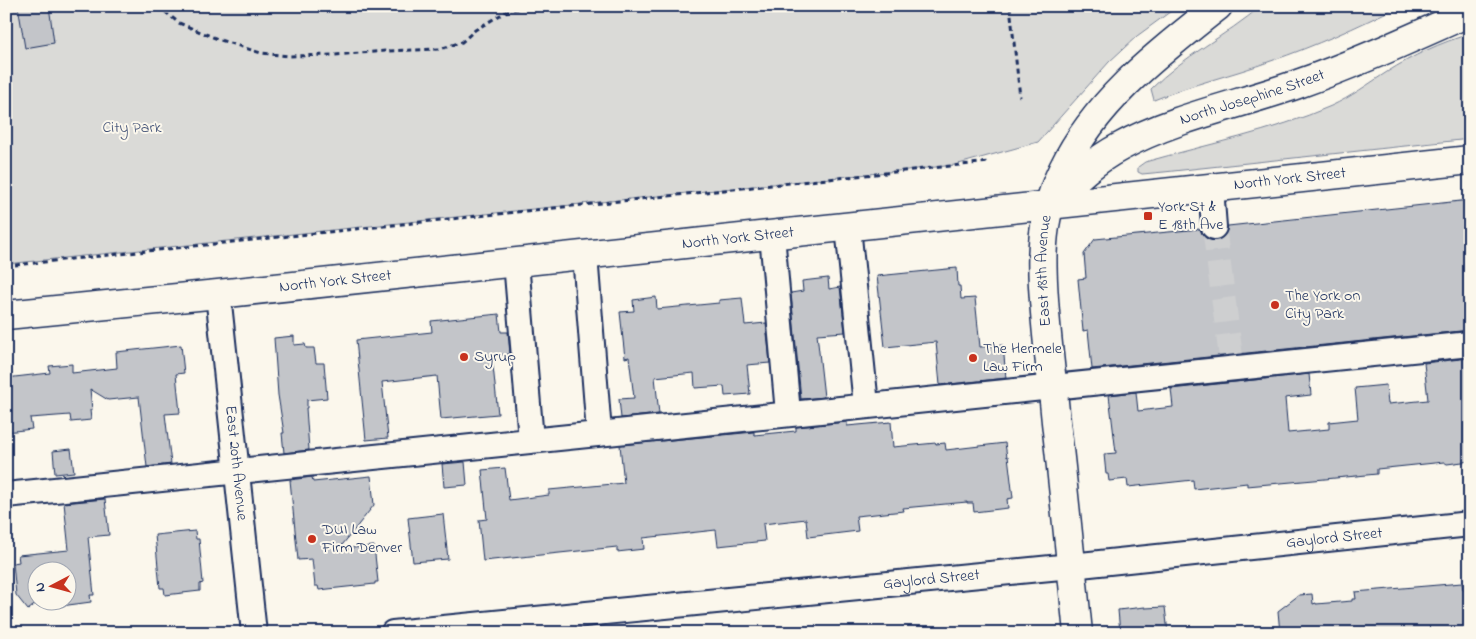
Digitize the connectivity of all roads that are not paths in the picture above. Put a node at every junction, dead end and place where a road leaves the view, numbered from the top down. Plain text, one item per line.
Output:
1 (1218, 6) edge
2 (1470, 12) edge
3 (1470, 156) edge
4 (1470, 160) edge
5 (1442, 163) junction
6 (1211, 188) junction
7 (1048, 205) junction
8 (848, 227) junction
9 (1214, 227) tunnel mouth
10 (772, 235) junction
11 (586, 255) junction
12 (516, 262) junction
13 (218, 294) junction
14 (6, 315) edge
15 (1470, 344) edge
16 (1052, 386) junction
17 (866, 406) junction
18 (788, 413) junction
19 (599, 433) junction
20 (531, 440) junction
21 (237, 471) junction
22 (6, 495) edge
23 (1470, 524) edge
24 (1071, 566) junction
25 (254, 633) edge
26 (393, 633) edge
27 (1078, 633) edge

1 - 7 main road, East 18th Avenue
2 - 7 main road, North Josephine Street
3 - 5 main road
4 - 5 main road, North York Street
5 - 6 main road, North York Street
6 - 7 main road, North York Street
6 - 9 street
7 - 8 main road, North York Street
7 - 16 main road, East 18th Avenue
8 - 10 main road, North York Street
8 - 17 street
10 - 11 main road, North York Street
10 - 18 street
11 - 12 main road, North York Street
11 - 19 street
12 - 13 main road, North York Street
12 - 20 street
13 - 14 main road, North York Street
13 - 21 street, East 20th Avenue
15 - 16 street
16 - 17 street
16 - 24 main road, East 18th Avenue
17 - 18 street
18 - 19 street
19 - 20 street
20 - 21 street
21 - 22 street
21 - 25 street, East 20th Avenue
23 - 24 street, Gaylord Street
24 - 26 street, Gaylord Street
24 - 27 main road, East 18th Avenue

